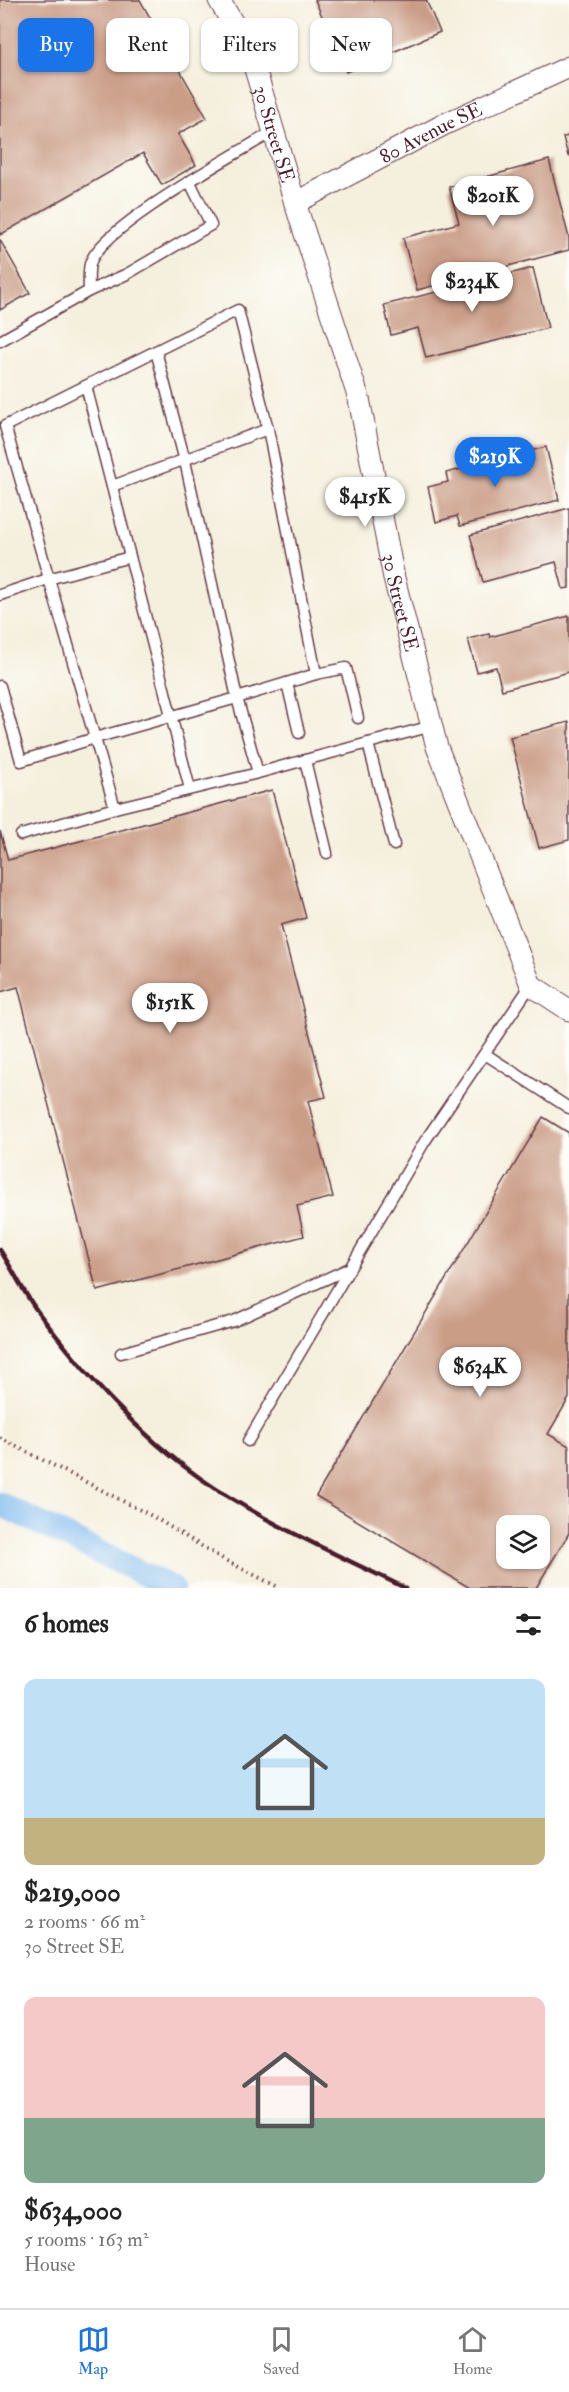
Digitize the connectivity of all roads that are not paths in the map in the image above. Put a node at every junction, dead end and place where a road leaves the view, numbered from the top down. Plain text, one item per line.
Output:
1 (219, 0) edge
2 (569, 67) edge
3 (274, 131) junction
4 (190, 182) junction
5 (295, 203) junction
6 (89, 291) junction
7 (0, 341) edge
8 (156, 351) junction
9 (86, 386) junction
10 (268, 429) junction
11 (185, 461) junction
12 (112, 486) junction
13 (130, 557) junction
14 (48, 579) junction
15 (0, 595) edge
16 (316, 674) junction
17 (287, 683) junction
18 (0, 686) edge
19 (237, 698) junction
20 (172, 716) junction
21 (358, 718) dead end
22 (432, 726) junction
23 (299, 733) dead end
24 (94, 738) junction
25 (368, 743) junction
26 (305, 760) junction
27 (258, 773) junction
28 (190, 789) junction
29 (115, 808) junction
30 (21, 835) dead end
31 (394, 845) dead end
32 (327, 853) dead end
33 (531, 985) junction
34 (569, 1010) edge
35 (485, 1054) junction
36 (569, 1108) edge
37 (351, 1268) junction
38 (121, 1353) dead end
39 (248, 1441) dead end

1 - 3 street, 30 Street SE
2 - 5 street, 80 Avenue SE
3 - 4 lane
3 - 5 street, 30 Street SE
4 - 6 lane
4 - 6 lane
5 - 22 street, 30 Street SE
6 - 7 lane
8 - 9 lane
8 - 10 lane
8 - 11 lane
9 - 12 lane
9 - 14 lane
10 - 11 lane
10 - 16 lane
11 - 12 lane
11 - 19 lane
12 - 13 lane
13 - 14 lane
13 - 20 lane
14 - 15 lane
14 - 24 lane
16 - 17 lane
16 - 21 lane
17 - 19 lane
17 - 23 lane
18 - 24 lane
19 - 20 lane
19 - 27 lane
20 - 24 lane
20 - 28 lane
22 - 25 lane
22 - 33 street, 30 Street SE
24 - 29 lane
25 - 26 lane
25 - 31 lane
26 - 27 lane
26 - 32 lane
27 - 28 lane
28 - 29 lane
29 - 30 lane
33 - 34 street
33 - 35 lane
35 - 36 lane
35 - 37 lane
37 - 38 lane
37 - 39 lane

